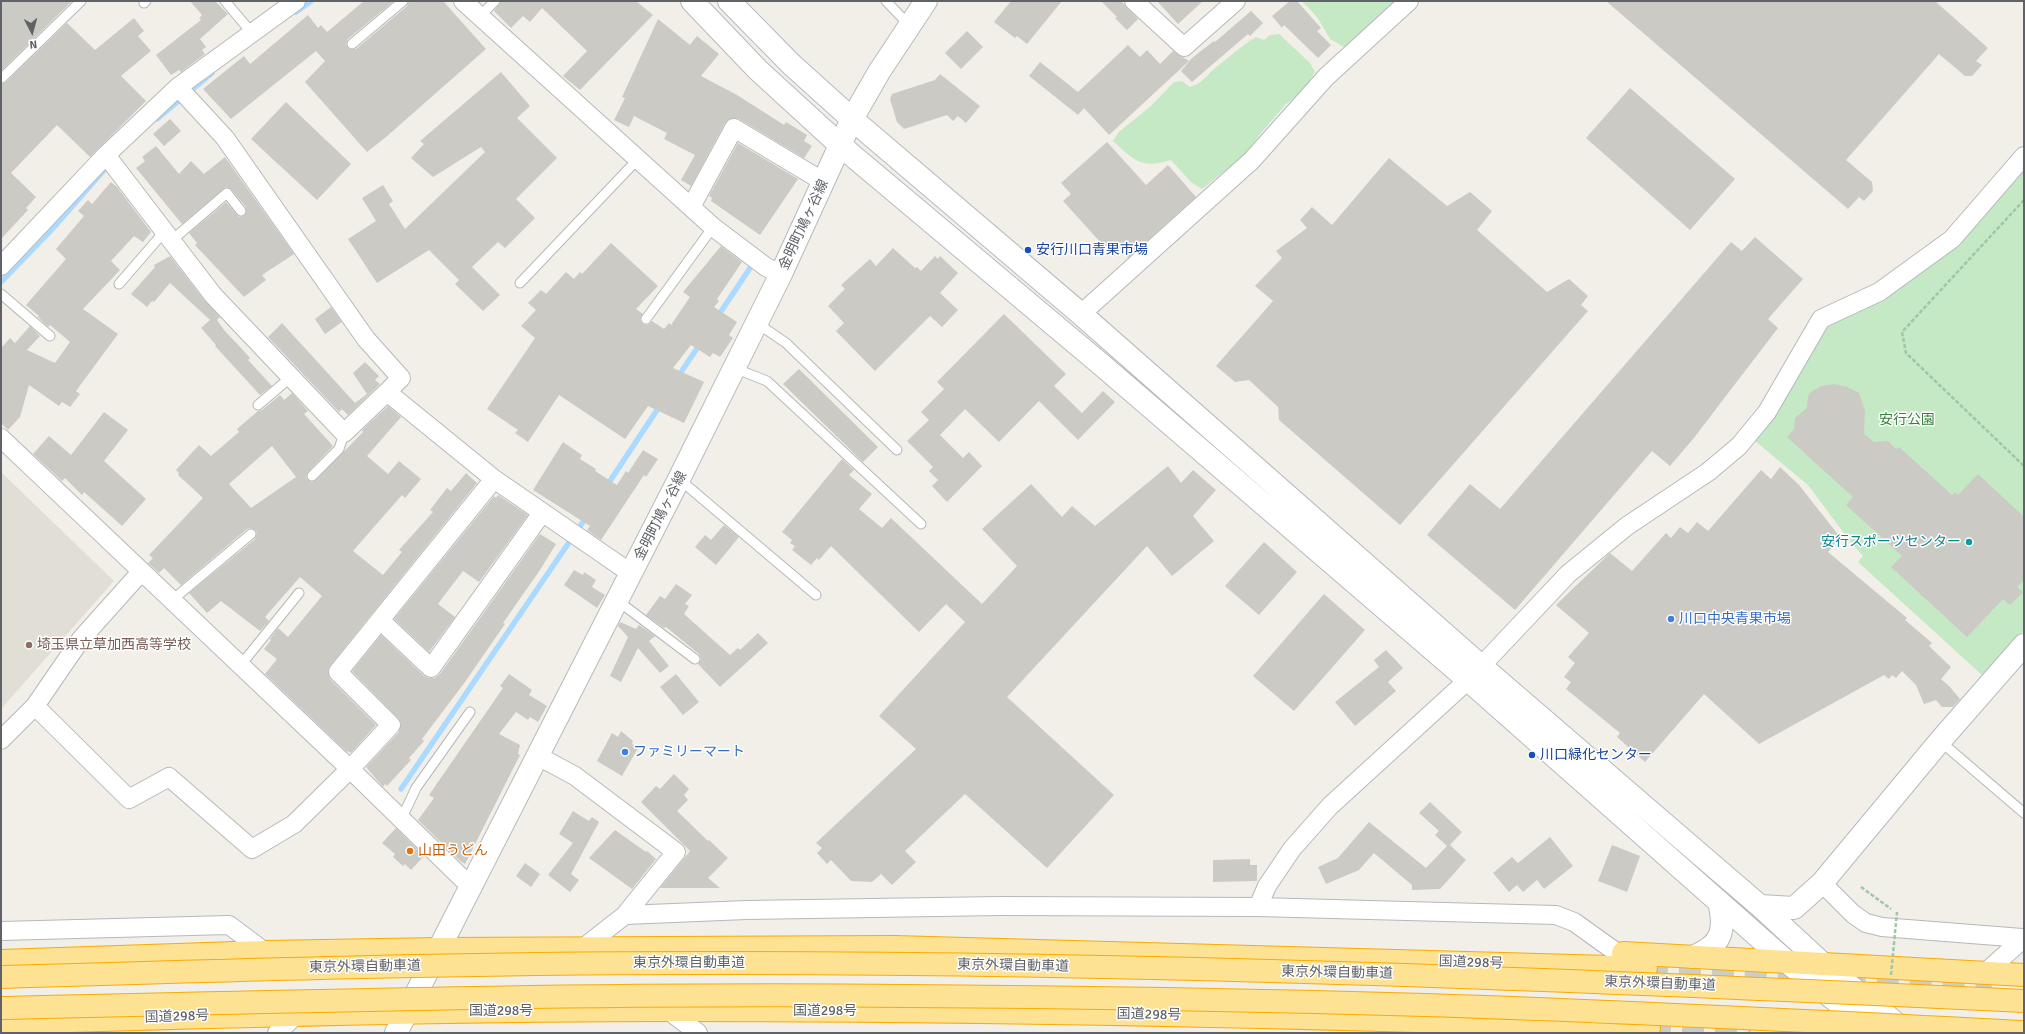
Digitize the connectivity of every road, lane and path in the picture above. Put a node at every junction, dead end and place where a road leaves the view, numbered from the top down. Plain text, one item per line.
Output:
1 (81, 1) edge
2 (225, 1) edge
3 (296, 1) edge
4 (403, 1) edge
5 (463, 1) edge
6 (495, 1) edge
7 (692, 1) edge
8 (729, 1) edge
9 (886, 1) edge
10 (926, 1) edge
11 (1134, 1) edge
12 (1236, 1) edge
13 (1409, 1) edge
14 (480, 16) junction
15 (909, 25) junction
16 (252, 33) junction
17 (352, 44) dead end
18 (2, 78) dead end
19 (178, 87) junction
20 (852, 119) junction
21 (841, 146) junction
22 (106, 155) junction
23 (2024, 156) edge
24 (638, 159) junction
25 (824, 182) junction
26 (2024, 200) edge
27 (691, 207) junction
28 (242, 211) dead end
29 (713, 227) junction
30 (168, 236) junction
31 (1, 266) edge
32 (781, 274) junction
33 (520, 283) dead end
34 (119, 284) dead end
35 (1, 294) edge
36 (1081, 314) junction
37 (646, 319) dead end
38 (757, 323) junction
39 (50, 336) dead end
40 (734, 368) junction
41 (290, 377) junction
42 (387, 392) junction
43 (258, 405) dead end
44 (344, 433) junction
45 (1, 438) edge
46 (897, 450) dead end
47 (2024, 466) edge
48 (312, 476) dead end
49 (494, 479) junction
50 (679, 479) junction
51 (542, 513) junction
52 (921, 524) dead end
53 (251, 534) dead end
54 (141, 572) junction
55 (632, 574) junction
56 (299, 593) dead end
57 (816, 595) dead end
58 (171, 601) junction
59 (618, 601) junction
60 (380, 620) junction
61 (2024, 645) edge
62 (695, 659) dead end
63 (240, 666) junction
64 (1474, 673) junction
65 (35, 706) junction
66 (470, 712) dead end
67 (1, 740) edge
68 (1940, 741) junction
69 (538, 756) junction
70 (350, 770) junction
71 (2024, 813) edge
72 (401, 820) junction
73 (1822, 883) junction
74 (1861, 887) dead end
75 (472, 888) junction
76 (1719, 902) junction
77 (1760, 906) junction
78 (1258, 907) junction
79 (625, 916) junction
80 (1, 931) edge
81 (2023, 938) edge
82 (894, 947) junction
83 (583, 948) junction
84 (439, 949) junction
85 (265, 952) junction
86 (1616, 952) junction
87 (1693, 957) junction
88 (1, 961) edge
89 (1787, 962) junction
90 (1823, 964) junction
91 (1646, 968) tunnel mouth
92 (1985, 973) junction
93 (2024, 975) edge
94 (1, 977) edge
95 (1890, 980) dead end
96 (2024, 1001) edge
97 (1, 1008) edge
98 (668, 1010) junction
99 (912, 1011) junction
100 (406, 1012) junction
101 (297, 1014) junction
102 (1, 1023) edge
103 (1649, 1028) tunnel mouth
104 (2024, 1032) edge
105 (277, 1033) edge
106 (396, 1033) edge
107 (698, 1033) edge
108 (1466, 1033) edge
109 (1877, 1033) edge
110 (1908, 1033) edge

1 - 18 lane
2 - 16 lane
3 - 16 street
4 - 17 lane
5 - 14 street
6 - 14 lane
7 - 21 street
8 - 20 street
9 - 15 lane
10 - 15 street, 金明町鳩ヶ谷線
11 - 12 street
13 - 36 street
14 - 24 street
15 - 20 street, 金明町鳩ヶ谷線
16 - 19 street
19 - 22 street
19 - 42 street
20 - 21 street, 金明町鳩ヶ谷線
20 - 36 street
21 - 25 street, 金明町鳩ヶ谷線
21 - 64 street
22 - 30 street
22 - 31 street
23 - 64 street
24 - 27 street
24 - 33 lane
25 - 27 street
25 - 32 street, 金明町鳩ヶ谷線
26 - 47 path
27 - 29 street
28 - 30 lane
29 - 32 street
29 - 37 lane
30 - 34 lane
30 - 41 street
32 - 38 street, 金明町鳩ヶ谷線
35 - 39 lane
36 - 64 street
38 - 40 street, 金明町鳩ヶ谷線
38 - 46 lane
40 - 50 street, 金明町鳩ヶ谷線
40 - 52 lane
41 - 43 lane
41 - 44 street
42 - 44 street
42 - 49 street
44 - 48 lane
45 - 54 street
49 - 51 street
49 - 60 street
50 - 55 street, 金明町鳩ヶ谷線
50 - 57 lane
51 - 55 street
51 - 60 street
53 - 58 lane
54 - 58 street
54 - 65 street
55 - 59 street, 金明町鳩ヶ谷線
56 - 63 lane
58 - 63 street
59 - 62 lane
59 - 69 street, 金明町鳩ヶ谷線
60 - 70 street
61 - 68 street
63 - 70 street
64 - 76 street
64 - 77 street
64 - 78 street
65 - 67 street
65 - 70 street
66 - 72 lane
68 - 71 lane
68 - 73 street
69 - 75 street, 金明町鳩ヶ谷線
69 - 79 street
70 - 72 street
72 - 75 street
73 - 77 street
73 - 81 street
74 - 95 path, bridge
75 - 84 street, 金明町鳩ヶ谷線
76 - 87 street
76 - 89 street
77 - 90 street
78 - 79 street
78 - 86 street
79 - 83 street
80 - 85 street
81 - 92 street
82 - 83 highway, 国道298号
82 - 86 highway
82 - 91 highway, 国道298号
83 - 84 highway, 国道298号
84 - 85 highway, 国道298号
84 - 100 street, 金明町鳩ヶ谷線
85 - 88 highway, 国道298号
86 - 87 highway
87 - 89 highway
89 - 90 highway
89 - 109 street
90 - 92 highway
90 - 110 street
92 - 93 highway
94 - 96 highway, 東京外環自動車道, bridge
97 - 104 highway, bridge
98 - 99 highway, 国道298号
98 - 100 highway, 国道298号
98 - 107 street
99 - 103 highway, 国道298号
99 - 108 highway
100 - 101 highway, 国道298号
100 - 106 street, 金明町鳩ヶ谷線
101 - 102 highway, 国道298号
101 - 105 street

